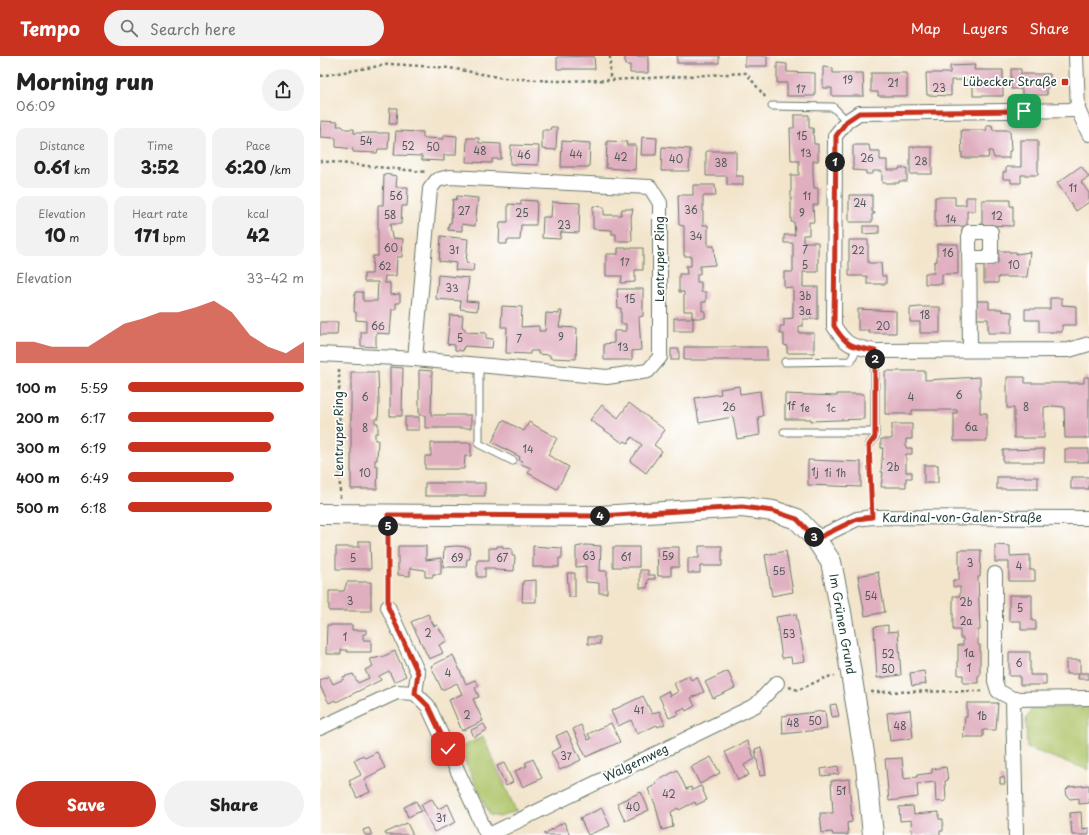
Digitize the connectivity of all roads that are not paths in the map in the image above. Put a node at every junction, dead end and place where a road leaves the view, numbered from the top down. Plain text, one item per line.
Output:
1 (1076, 56) edge
2 (772, 106) road end
3 (1078, 110) junction
4 (847, 121) junction
5 (1089, 134) edge
6 (970, 258) dead end
7 (1089, 344) edge
8 (857, 347) junction
9 (970, 350) junction
10 (875, 351) junction
11 (320, 354) edge
12 (415, 359) junction
13 (785, 362) dead end
14 (479, 366) junction
15 (784, 432) dead end
16 (875, 432) junction
17 (869, 445) road end
18 (513, 461) dead end
19 (320, 514) edge
20 (1089, 518) edge
21 (816, 539) junction
22 (995, 574) dead end
23 (388, 607) road end
24 (777, 683) road end
25 (415, 693) junction
26 (1013, 698) junction
27 (1089, 698) edge
28 (320, 728) edge
29 (488, 835) edge
30 (873, 835) edge
31 (1016, 835) edge

1 - 3 street
2 - 4 lane
3 - 4 street
3 - 5 street
4 - 8 street
6 - 9 street
7 - 9 street
8 - 10 street
8 - 13 lane
9 - 10 street
10 - 16 lane
11 - 12 street, Lentruper Ring
12 - 14 street, Lentruper Ring
12 - 14 street, Lentruper Ring
14 - 18 lane
15 - 16 lane
16 - 17 lane
19 - 21 street, Im Grünen Grund
20 - 21 street, Kardinal-von-Galen-Straße
21 - 30 street, Im Grünen Grund
22 - 26 street
23 - 25 street
24 - 29 street, Walgernweg
25 - 28 street
25 - 29 street
26 - 27 street
26 - 31 street

